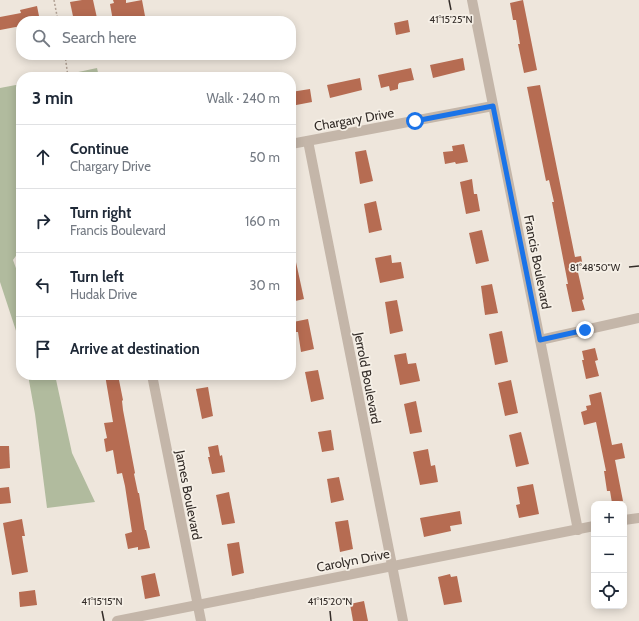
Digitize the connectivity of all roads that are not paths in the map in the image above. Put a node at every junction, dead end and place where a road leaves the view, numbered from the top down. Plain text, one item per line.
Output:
1 (472, 0) edge
2 (493, 106) junction
3 (308, 141) junction
4 (296, 143) edge
5 (639, 318) edge
6 (540, 340) junction
7 (153, 380) edge
8 (639, 518) edge
9 (627, 520) edge
10 (591, 527) edge
11 (578, 530) junction
12 (392, 566) junction
13 (197, 604) junction
14 (118, 621) edge
15 (201, 621) edge
16 (403, 621) edge

1 - 2 street, Francis Boulevard
2 - 3 street, Chargary Drive
2 - 6 street, Francis Boulevard
3 - 4 street, Chargary Drive
3 - 12 street, Jerrold Boulevard
5 - 6 street
6 - 11 street, Francis Boulevard
7 - 13 street, James Boulevard
8 - 9 street
10 - 11 street, Carolyn Drive
11 - 12 street, Carolyn Drive
12 - 13 street, Carolyn Drive
12 - 16 street, Jerrold Boulevard
13 - 14 street, Carolyn Drive
13 - 15 street, James Boulevard

